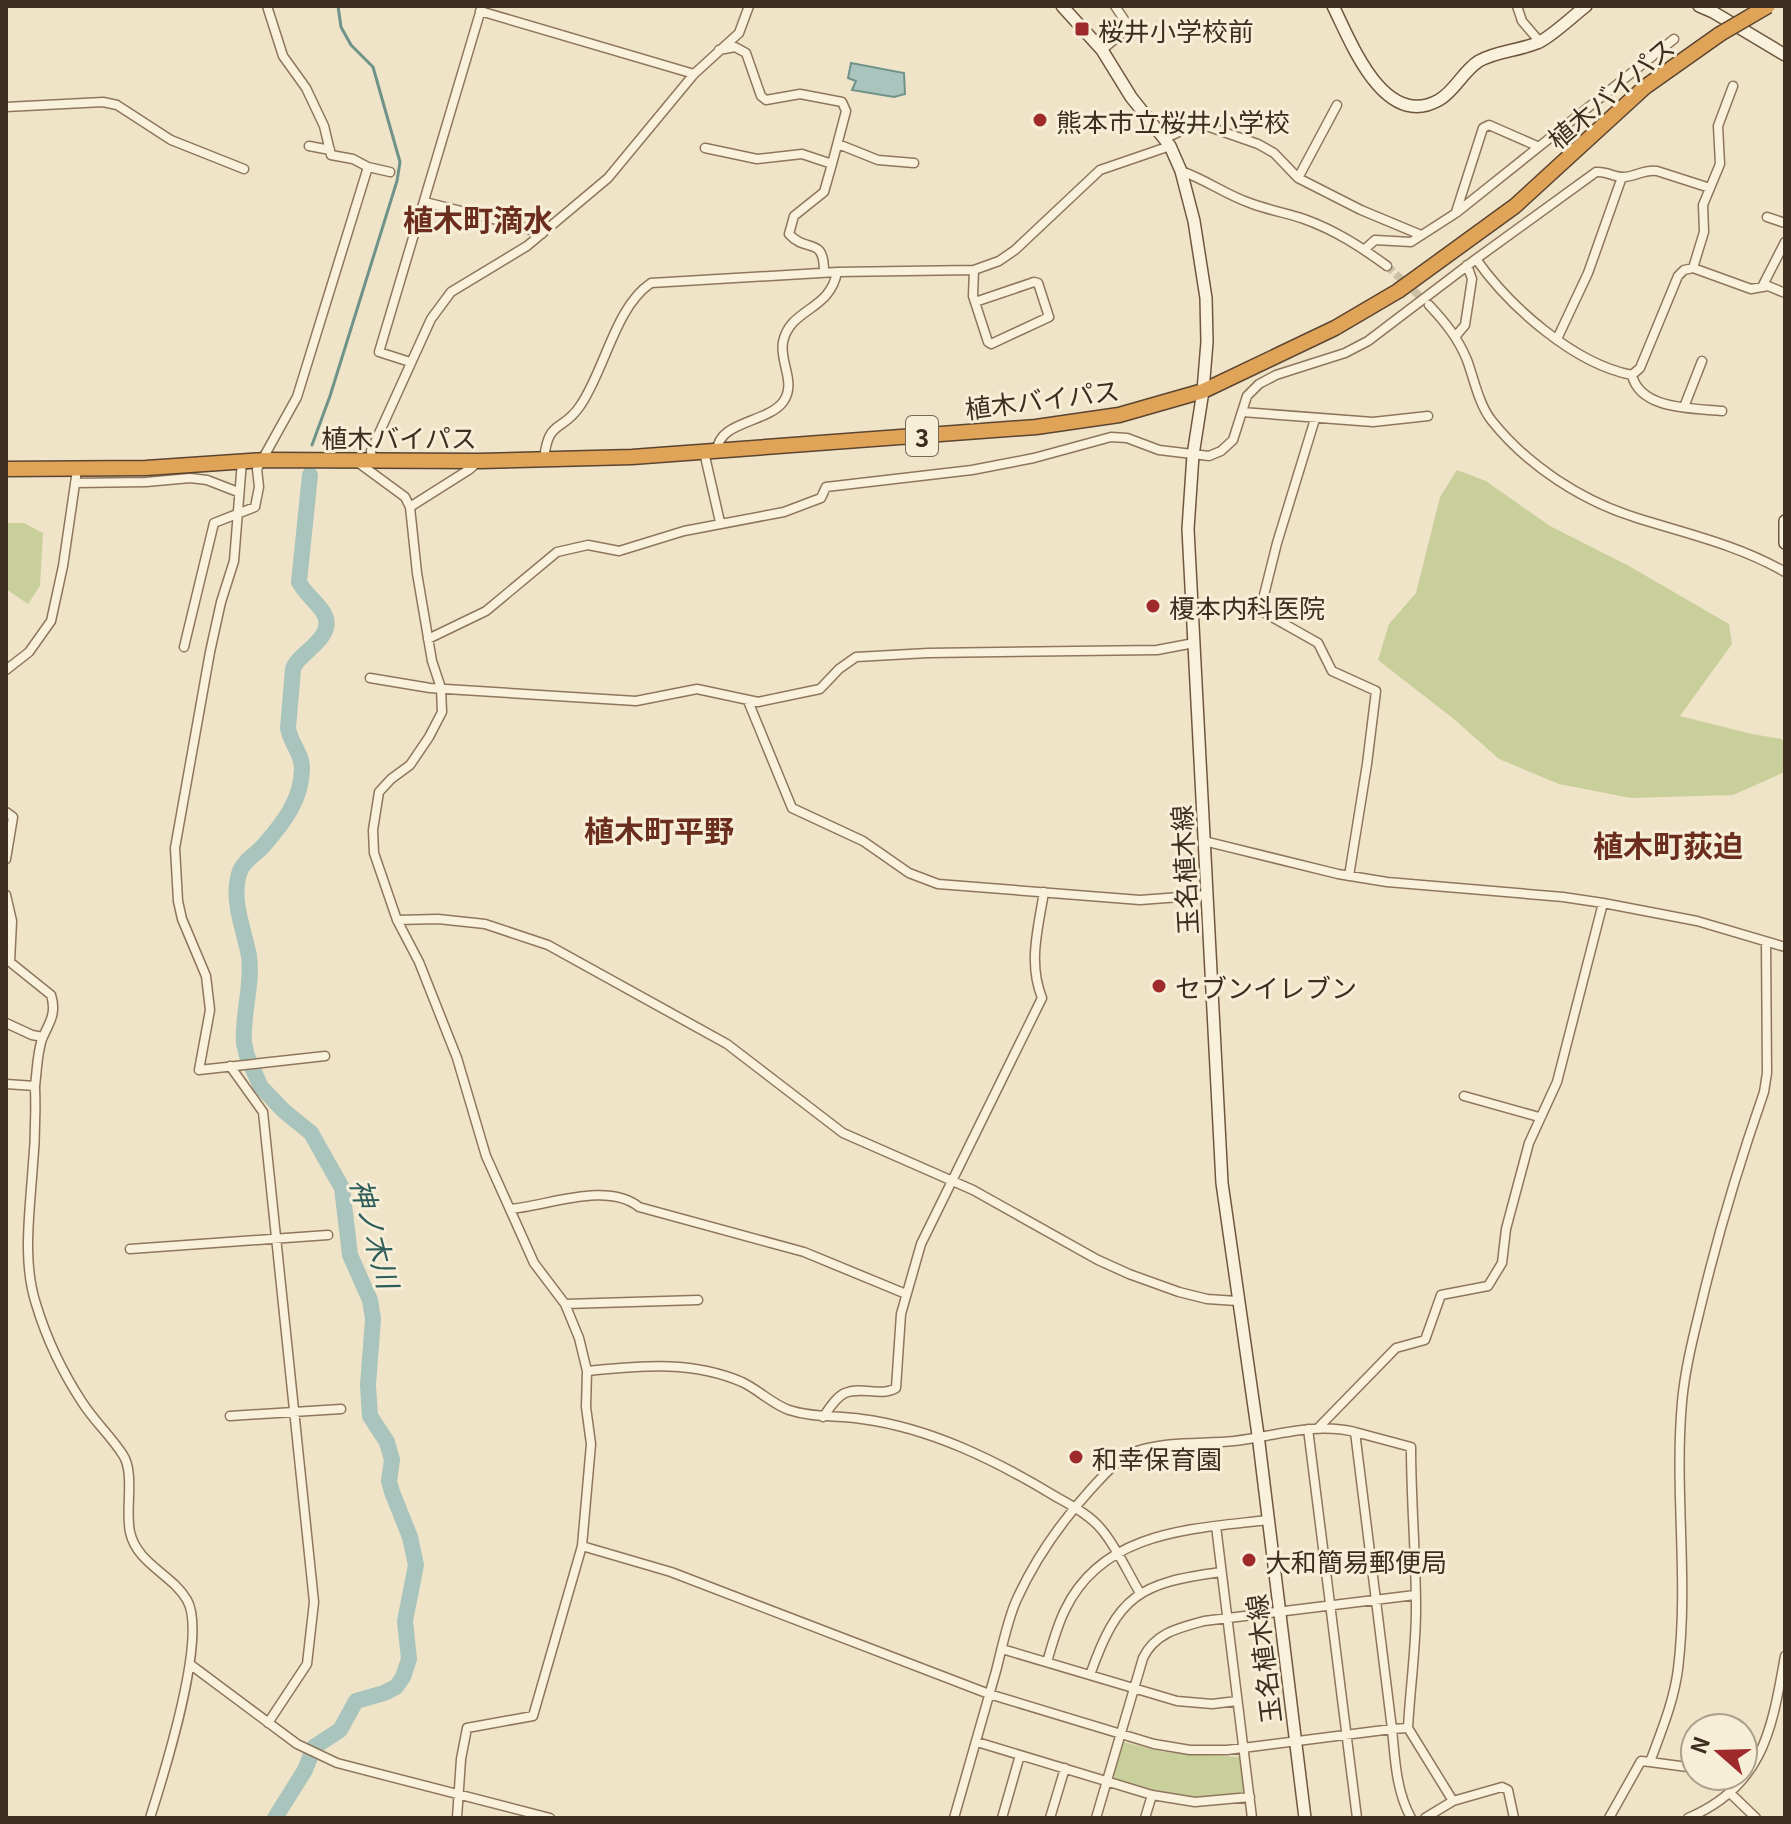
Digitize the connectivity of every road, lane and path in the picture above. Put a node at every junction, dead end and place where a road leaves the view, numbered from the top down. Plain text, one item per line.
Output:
1 (267, 6) edge
2 (749, 6) edge
3 (1062, 6) edge
4 (1115, 6) edge
5 (1509, 6) edge
6 (1517, 6) edge
7 (1586, 6) edge
8 (1699, 6) edge
9 (1768, 6) edge
10 (1336, 7) edge
11 (481, 8) edge
12 (1522, 21) junction
13 (1674, 39) dead end
14 (1540, 42) junction
15 (717, 50) junction
16 (1102, 50) junction
17 (1785, 55) edge
18 (694, 74) junction
19 (1733, 86) dead end
20 (1337, 105) dead end
21 (6, 107) edge
22 (1167, 143) junction
23 (838, 144) junction
24 (309, 146) dead end
25 (1537, 146) junction
26 (705, 148) dead end
27 (330, 150) junction
28 (914, 163) dead end
29 (832, 164) junction
30 (368, 167) junction
31 (244, 169) dead end
32 (1181, 171) junction
33 (390, 172) dead end
34 (1622, 177) junction
35 (1298, 178) junction
36 (1710, 188) junction
37 (425, 202) junction
38 (1456, 213) junction
39 (1767, 217) dead end
40 (1785, 223) edge
41 (542, 234) junction
42 (1421, 235) junction
43 (1785, 242) edge
44 (1365, 249) junction
45 (1476, 259) junction
46 (1467, 265) junction
47 (1387, 266) tunnel mouth
48 (1693, 268) junction
49 (974, 270) junction
50 (824, 272) junction
51 (837, 272) junction
52 (1762, 287) junction
53 (1785, 293) edge
54 (975, 302) junction
55 (1429, 305) tunnel mouth
56 (1455, 337) junction
57 (1557, 339) junction
58 (1702, 361) dead end
59 (410, 362) junction
60 (1632, 375) junction
61 (1203, 391) junction
62 (1684, 407) junction
63 (1722, 411) dead end
64 (1242, 412) junction
65 (1428, 416) dead end
66 (1315, 419) junction
67 (710, 452) junction
68 (1193, 455) junction
69 (264, 460) junction
70 (355, 460) junction
71 (372, 460) junction
72 (544, 460) junction
73 (242, 461) junction
74 (479, 461) junction
75 (6, 469) edge
76 (76, 476) junction
77 (238, 492) junction
78 (410, 507) junction
79 (237, 514) junction
80 (1785, 521) edge
81 (720, 522) junction
82 (1785, 543) edge
83 (1785, 572) edge
84 (428, 639) junction
85 (1194, 643) junction
86 (184, 647) dead end
87 (6, 670) edge
88 (370, 678) dead end
89 (441, 688) junction
90 (748, 701) junction
91 (6, 812) edge
92 (1204, 841) junction
93 (6, 859) edge
94 (1349, 876) junction
95 (1044, 892) junction
96 (6, 895) edge
97 (1207, 895) junction
98 (1603, 903) junction
99 (397, 920) junction
100 (1766, 942) junction
101 (1785, 947) edge
102 (6, 1023) edge
103 (43, 1037) junction
104 (325, 1056) dead end
105 (230, 1066) junction
106 (6, 1084) edge
107 (35, 1086) junction
108 (1464, 1096) dead end
109 (1539, 1117) junction
110 (953, 1181) junction
111 (510, 1209) junction
112 (328, 1235) dead end
113 (277, 1238) junction
114 (130, 1249) dead end
115 (906, 1294) junction
116 (698, 1300) dead end
117 (1237, 1301) junction
118 (565, 1304) junction
119 (587, 1371) junction
120 (341, 1409) dead end
121 (294, 1413) junction
122 (230, 1416) dead end
123 (823, 1417) junction
124 (1312, 1429) junction
125 (1355, 1432) junction
126 (1258, 1435) junction
127 (1074, 1507) junction
128 (1268, 1520) junction
129 (1216, 1526) junction
130 (582, 1546) junction
131 (1116, 1553) junction
132 (1221, 1572) junction
133 (1140, 1593) junction
134 (1415, 1595) junction
135 (1375, 1599) junction
136 (1330, 1605) junction
137 (1279, 1611) junction
138 (1227, 1618) junction
139 (1002, 1649) junction
140 (1785, 1656) edge
141 (1047, 1662) junction
142 (191, 1665) junction
143 (1090, 1675) junction
144 (1134, 1688) junction
145 (989, 1694) junction
146 (1237, 1701) junction
147 (268, 1723) junction
148 (1408, 1728) junction
149 (1392, 1729) junction
150 (1119, 1733) junction
151 (1347, 1734) junction
152 (1294, 1741) junction
153 (977, 1742) junction
154 (1244, 1748) junction
155 (1020, 1755) junction
156 (1650, 1762) junction
157 (1679, 1766) edge
158 (1065, 1768) junction
159 (1106, 1780) junction
160 (1730, 1793) junction
161 (1152, 1795) junction
162 (460, 1796) junction
163 (1250, 1797) junction
164 (1453, 1801) junction
165 (1699, 1815) edge
166 (150, 1818) edge
167 (457, 1818) edge
168 (550, 1818) edge
169 (954, 1818) edge
170 (1002, 1818) edge
171 (1050, 1818) edge
172 (1096, 1818) edge
173 (1145, 1818) edge
174 (1252, 1818) edge
175 (1305, 1818) edge
176 (1357, 1818) edge
177 (1411, 1818) edge
178 (1425, 1818) edge
179 (1514, 1818) edge
180 (1609, 1818) edge
181 (1688, 1818) edge
182 (1756, 1818) edge

1 - 27 street
2 - 15 street
3 - 16 main road, 玉名植木線
4 - 16 street
5 - 12 street
6 - 12 street
7 - 14 main road
8 - 17 main road
9 - 61 highway, 植木バイパス / 3, bridge
10 - 14 main road
11 - 18 street
11 - 37 street
12 - 14 street
13 - 25 street
15 - 18 street
15 - 23 street
16 - 22 main road, 玉名植木線
18 - 41 street
19 - 36 street
20 - 35 street
21 - 31 street
22 - 32 main road, 玉名植木線
22 - 35 street
22 - 49 street
23 - 28 street
23 - 29 street
24 - 27 street
25 - 38 street
25 - 38 street
26 - 29 street
27 - 30 street
29 - 50 street
30 - 33 street
30 - 69 street
32 - 44 street
32 - 61 main road, 玉名植木線
34 - 36 street
34 - 45 street
34 - 57 street
35 - 42 street
36 - 48 street
37 - 41 street
37 - 59 street
38 - 42 street
39 - 40 street
41 - 59 street
42 - 44 street
43 - 52 street
44 - 47 street
45 - 46 street
45 - 57 street
46 - 56 street
46 - 64 street
48 - 52 street
48 - 60 street
49 - 51 street
49 - 54 street
50 - 51 street
50 - 72 street
51 - 67 street
52 - 53 street
54 - 54 street
55 - 56 street
56 - 83 street
57 - 60 street
58 - 62 street
59 - 71 street
60 - 62 street
61 - 67 highway, 植木バイパス / 3
61 - 68 main road, 玉名植木線
62 - 63 street
64 - 66 street
64 - 68 street
65 - 66 street
66 - 94 street
67 - 72 highway, 植木バイパス / 3
67 - 81 street
68 - 81 street
68 - 85 main road, 玉名植木線
69 - 70 highway, 植木バイパス / 3
69 - 73 highway, 植木バイパス / 3
69 - 79 street
70 - 71 highway, 植木バイパス / 3
70 - 78 street
71 - 74 highway, 植木バイパス / 3
72 - 74 highway, 植木バイパス / 3
73 - 76 highway, 植木バイパス / 3
73 - 77 street
74 - 78 street
75 - 76 highway, 植木バイパス / 3
76 - 77 street
76 - 87 street
77 - 79 street
78 - 84 street
79 - 86 street
79 - 105 street
80 - 82 main road
81 - 84 street
84 - 89 street
85 - 90 street
85 - 92 main road, 玉名植木線
88 - 89 street
89 - 90 street
89 - 99 street
90 - 95 street
91 - 93 street
92 - 94 street
92 - 97 main road, 玉名植木線
94 - 98 street
95 - 97 street
95 - 110 street
96 - 103 street
97 - 117 main road, 玉名植木線
98 - 100 street
98 - 109 street
99 - 110 street
99 - 111 street
100 - 101 street
100 - 156 street
102 - 103 street
103 - 107 street
104 - 105 street
105 - 113 street
106 - 107 street
107 - 142 street
108 - 109 street
109 - 124 street
110 - 115 street
110 - 117 street
111 - 115 street
111 - 118 street
112 - 113 street
113 - 114 street
113 - 121 street
115 - 123 street
116 - 118 street
117 - 126 main road, 玉名植木線
118 - 119 street
119 - 123 street
119 - 130 street
120 - 121 street
121 - 122 street
121 - 147 street
123 - 127 street
124 - 125 street
124 - 126 street
124 - 136 street
125 - 134 street
125 - 135 street
126 - 127 street
126 - 128 main road, 玉名植木線
127 - 131 street
127 - 139 street
128 - 129 street
128 - 137 main road, 玉名植木線
129 - 131 street
129 - 132 street
130 - 145 street
130 - 162 street
131 - 133 street
131 - 141 street
132 - 133 street
132 - 138 street
133 - 143 street
134 - 135 street
134 - 148 street
135 - 136 street
135 - 149 street
136 - 137 street
136 - 151 street
137 - 138 street
137 - 152 main road, 玉名植木線
138 - 144 street
138 - 146 street
139 - 141 street
139 - 145 street
140 - 160 street
141 - 143 street
142 - 147 street
142 - 166 street
143 - 144 street
144 - 146 street
144 - 150 street
145 - 150 street
145 - 153 street
146 - 154 street
147 - 162 street
148 - 149 street
148 - 164 street
149 - 151 street
149 - 177 street
150 - 154 street
150 - 159 street
151 - 152 street
151 - 176 street
152 - 154 street
152 - 175 main road, 玉名植木線
153 - 155 street
153 - 169 street
154 - 163 street
155 - 158 street
155 - 170 street
156 - 157 street
156 - 180 street
158 - 159 street
158 - 171 street
159 - 161 street
159 - 172 street
160 - 165 street
160 - 182 street
161 - 163 street
161 - 173 street
162 - 167 street
162 - 168 street
163 - 174 street
164 - 178 street
164 - 179 street
165 - 181 street

